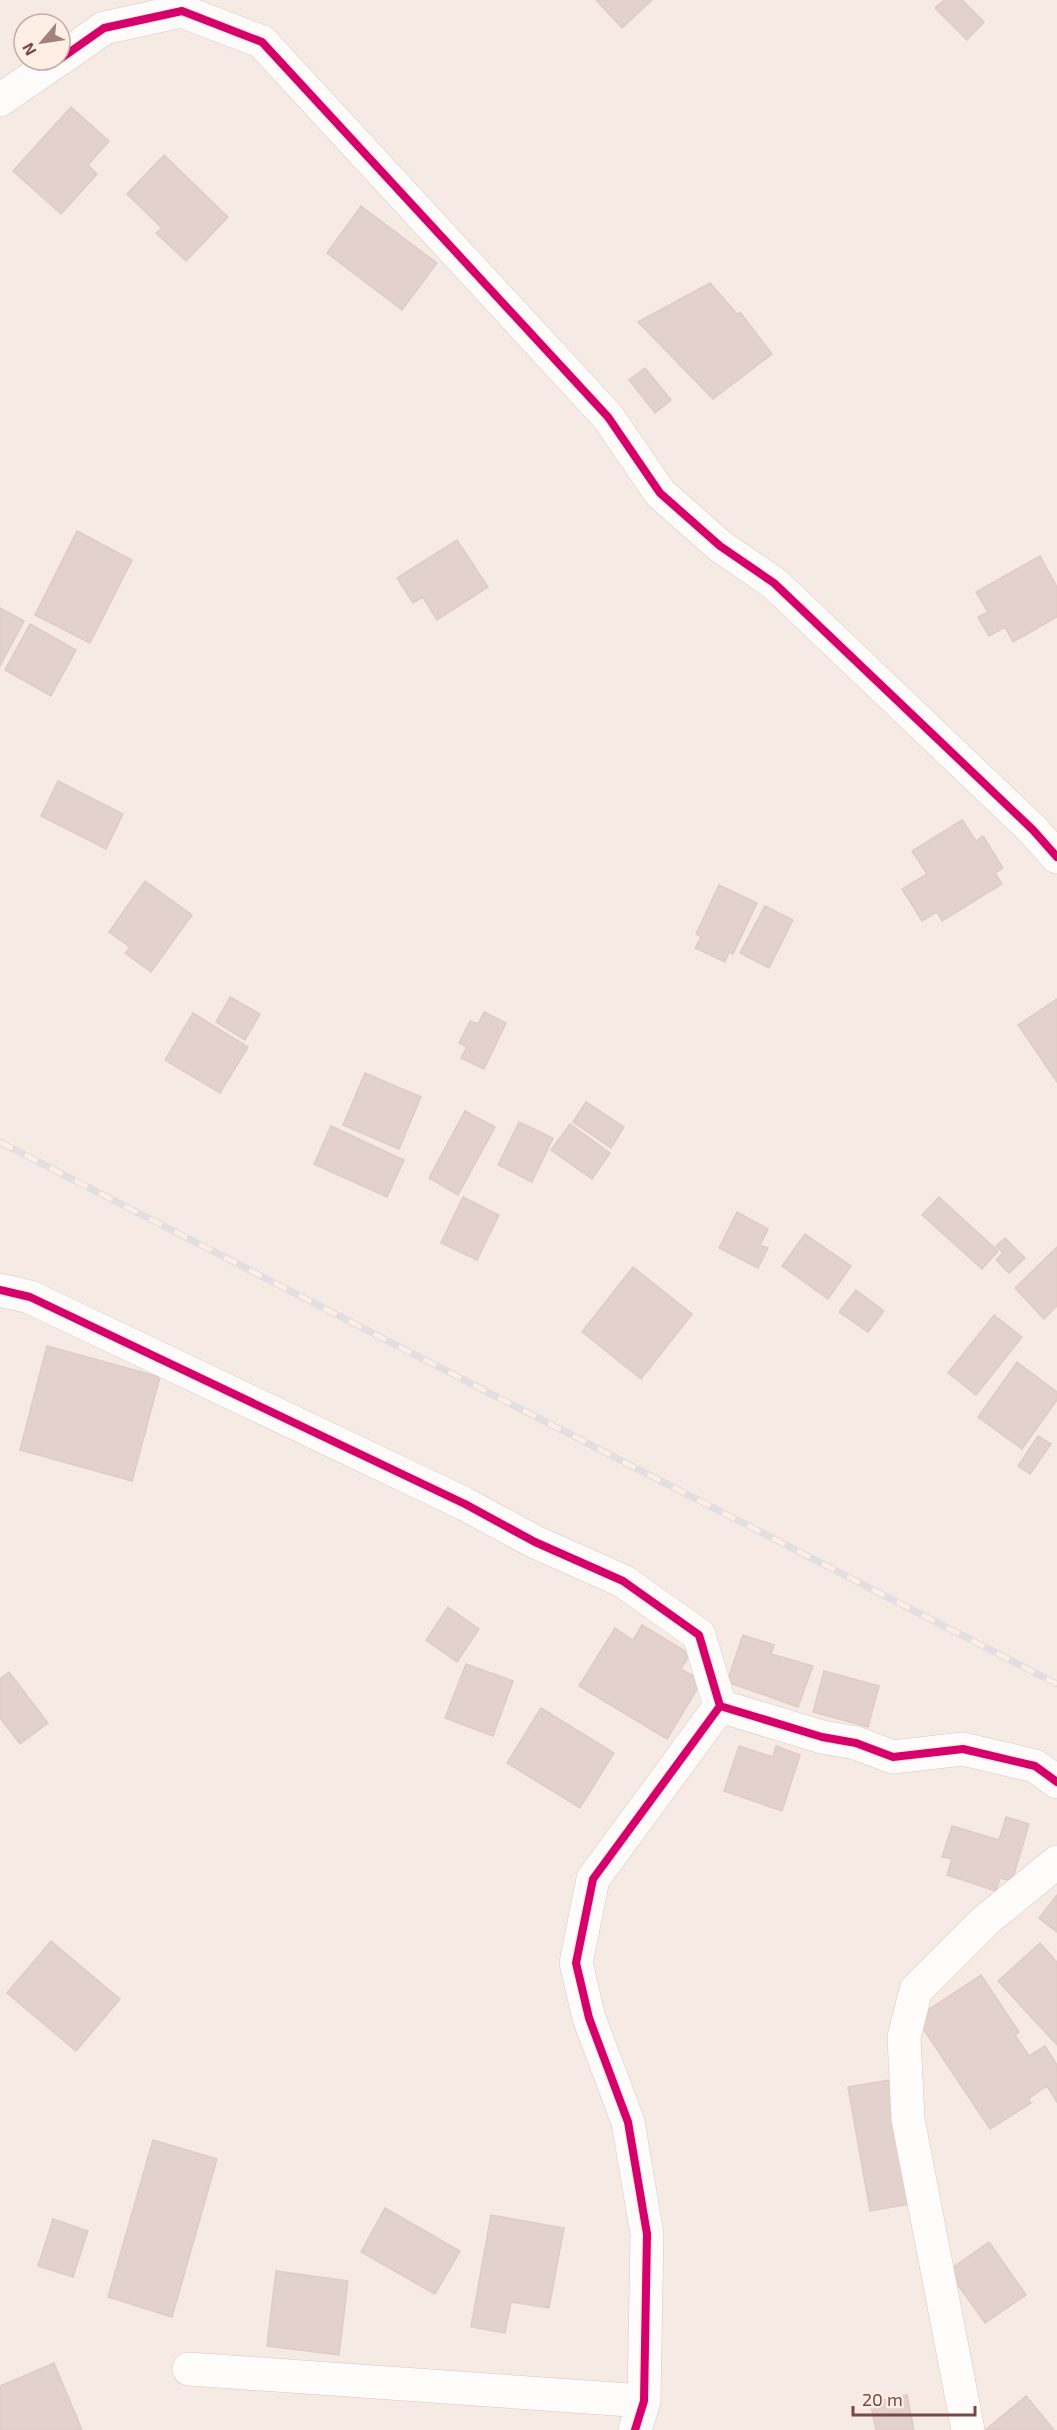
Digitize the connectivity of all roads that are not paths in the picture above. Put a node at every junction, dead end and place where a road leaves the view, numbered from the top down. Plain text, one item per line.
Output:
1 (72, 50) edge
2 (40, 72) edge
3 (0, 100) edge
4 (1057, 857) edge
5 (0, 1290) edge
6 (720, 1706) junction
7 (1057, 1782) edge
8 (1057, 1862) edge
9 (189, 2370) dead end
10 (639, 2415) edge
11 (968, 2430) edge

1 - 4 street
2 - 3 street
5 - 6 street
6 - 7 street
6 - 10 street
8 - 11 street
9 - 10 street

